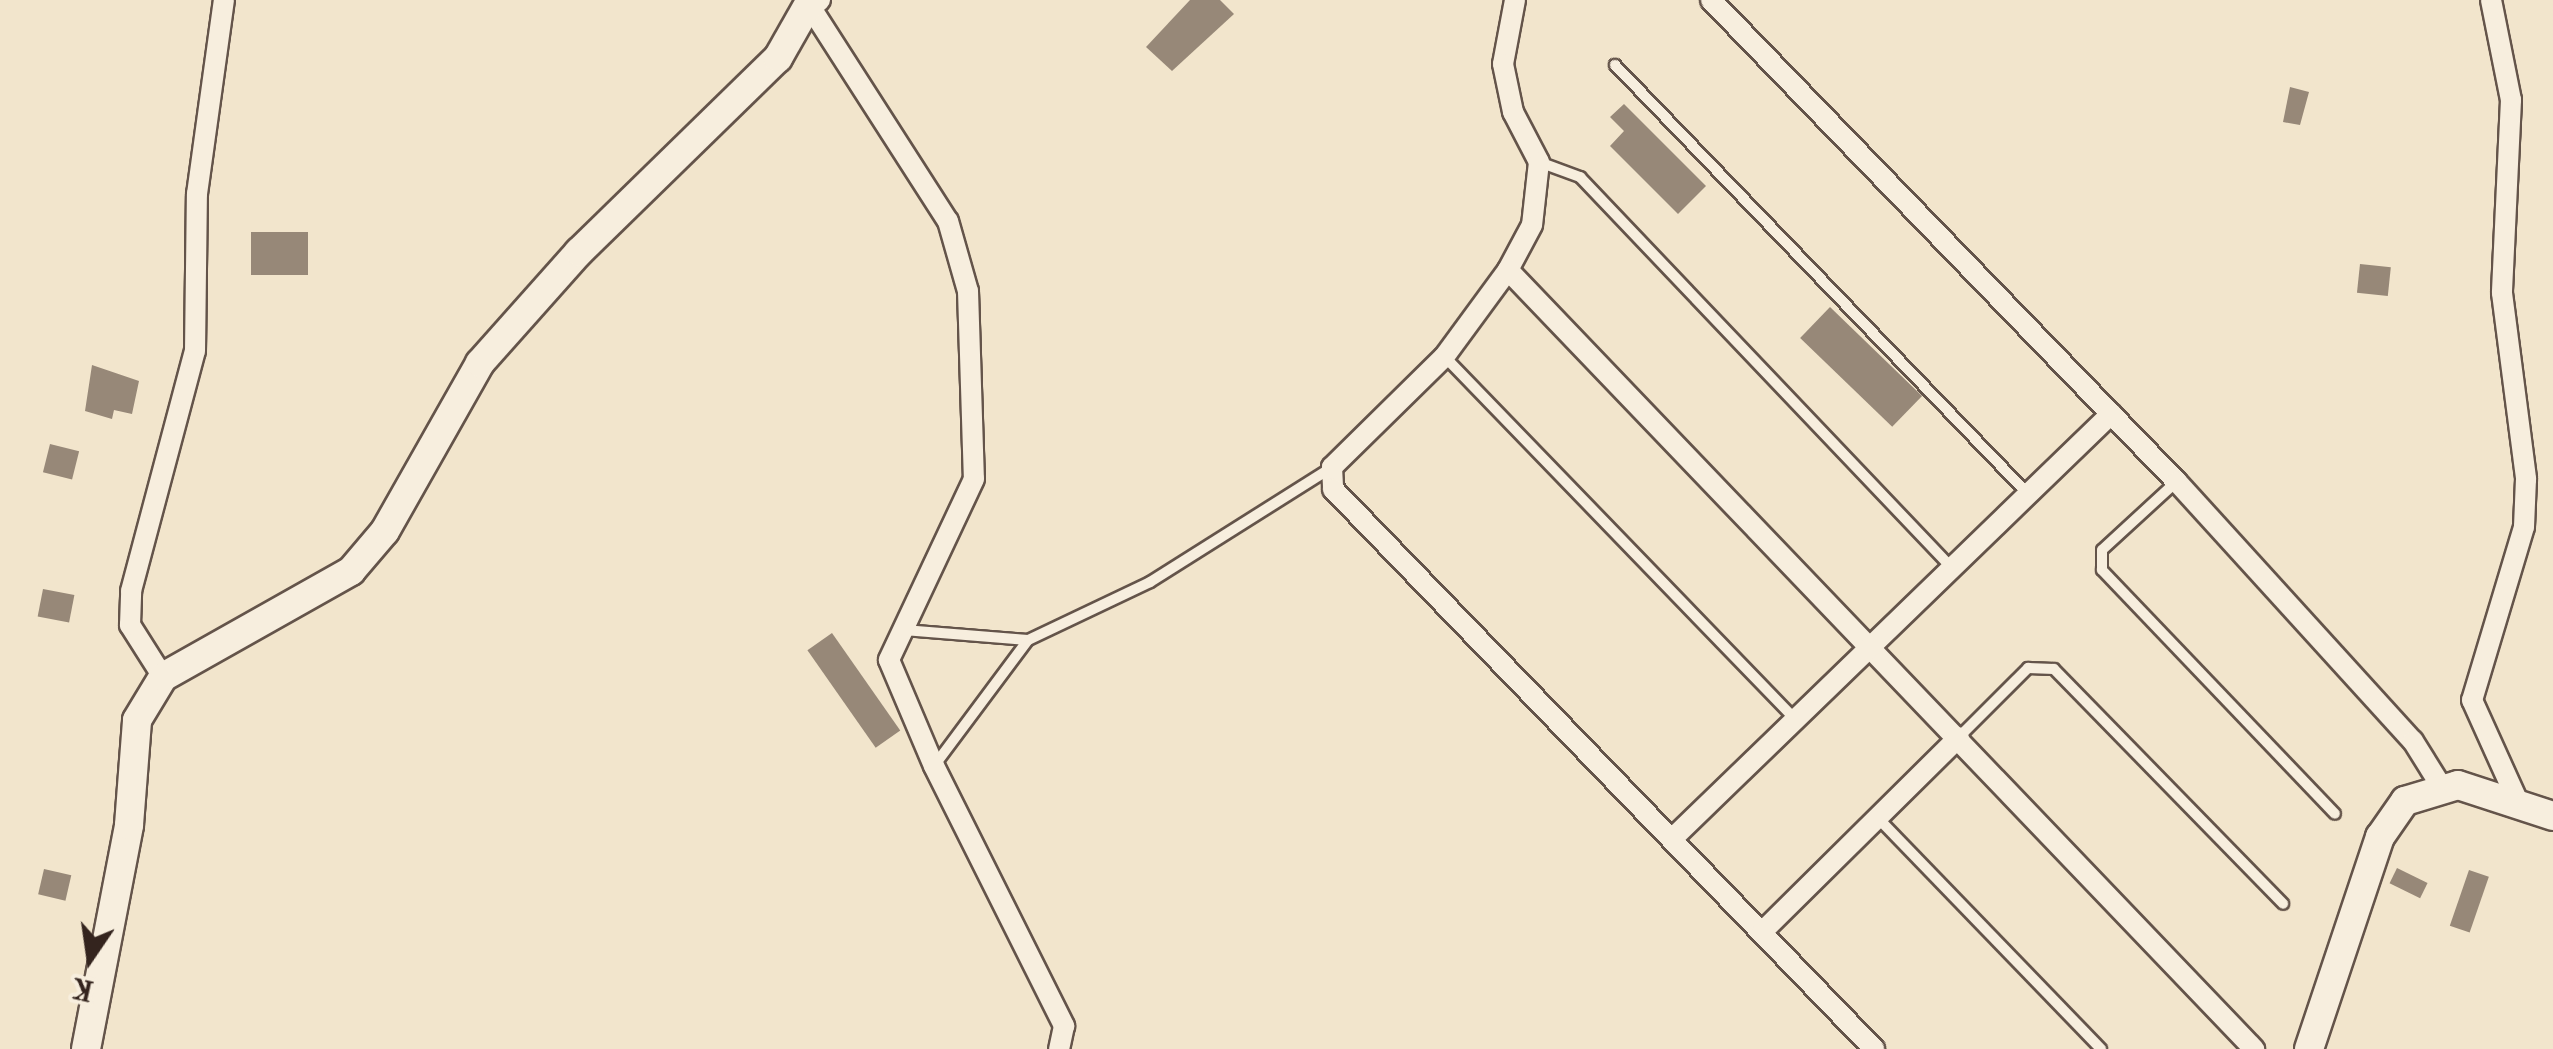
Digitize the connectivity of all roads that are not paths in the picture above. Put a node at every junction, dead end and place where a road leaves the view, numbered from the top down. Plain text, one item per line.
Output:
1 (224, 0) edge
2 (1515, 0) edge
3 (1711, 0) edge
4 (2491, 0) edge
5 (814, 3) edge
6 (1615, 65) dead end
7 (1539, 162) junction
8 (1508, 270) junction
9 (1444, 357) junction
10 (2111, 414) junction
11 (1332, 467) junction
12 (2177, 482) junction
13 (2028, 494) junction
14 (1952, 568) junction
15 (903, 630) junction
16 (1028, 640) junction
17 (1872, 645) junction
18 (163, 677) junction
19 (1796, 719) junction
20 (1959, 736) junction
21 (934, 766) junction
22 (2442, 786) junction
23 (2519, 804) junction
24 (2335, 814) dead end
25 (2553, 816) edge
26 (1877, 817) junction
27 (1673, 838) junction
28 (2283, 904) dead end
29 (1762, 932) junction
30 (86, 1049) edge
31 (1059, 1049) edge
32 (1874, 1049) edge
33 (2101, 1049) edge
34 (2254, 1049) edge
35 (2309, 1049) edge

1 - 18 street
2 - 7 street
3 - 10 street
4 - 23 street
5 - 15 street
5 - 18 street
6 - 13 lane
7 - 8 street
7 - 14 lane
8 - 9 street
8 - 17 street
9 - 11 street
9 - 19 lane
10 - 12 street
10 - 13 street
11 - 16 lane
11 - 27 street
12 - 22 street
12 - 24 lane
13 - 14 street
14 - 17 street
15 - 16 lane
15 - 21 street
16 - 21 lane
17 - 19 street
17 - 20 street
18 - 30 street
19 - 27 street
20 - 26 street
20 - 28 lane
20 - 34 street
21 - 31 street
22 - 23 street
22 - 35 street
23 - 25 street
26 - 29 street
26 - 33 lane
27 - 29 street
29 - 32 street

